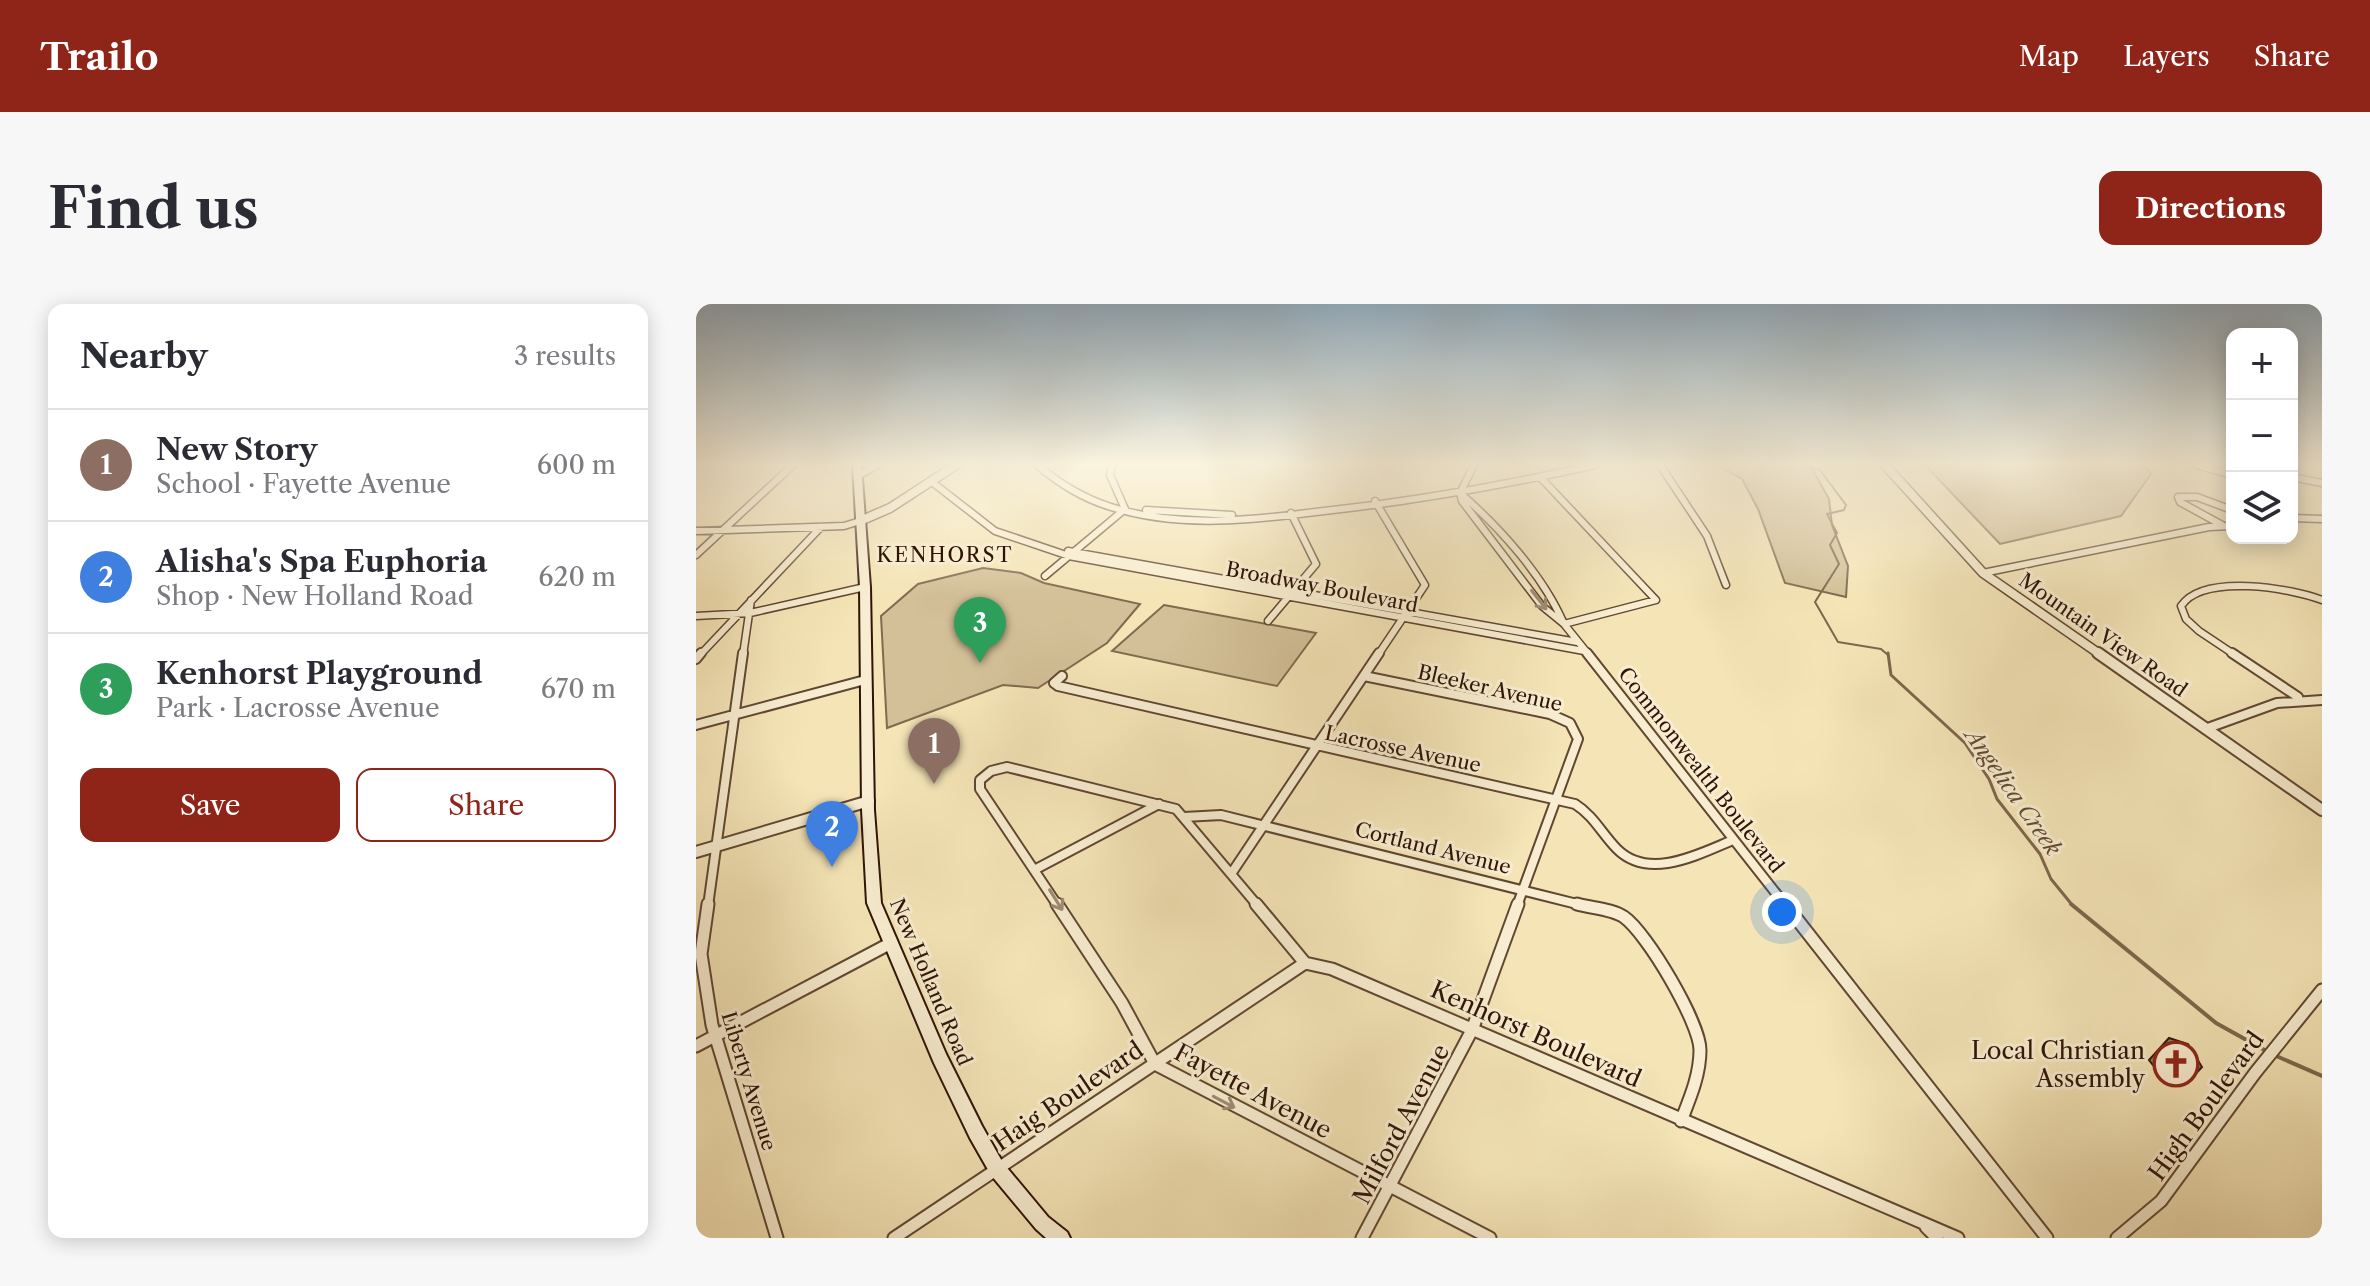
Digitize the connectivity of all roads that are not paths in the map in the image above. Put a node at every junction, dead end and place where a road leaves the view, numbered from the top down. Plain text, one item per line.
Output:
1 (746, 509) edge
2 (860, 509) edge
3 (883, 509) edge
4 (966, 509) edge
5 (1125, 509) joint
6 (1329, 509) edge
7 (1379, 509) edge
8 (1468, 509) edge
9 (1570, 509) edge
10 (1692, 509) edge
11 (1925, 509) edge
12 (2195, 509) edge
13 (1291, 513) junction
14 (2298, 518) edge
15 (2322, 519) edge
16 (860, 521) junction
17 (2222, 526) junction
18 (2226, 526) edge
19 (821, 527) junction
20 (723, 530) junction
21 (696, 531) edge
22 (1072, 553) junction
23 (696, 555) edge
24 (1983, 573) junction
25 (1045, 576) dead end
26 (1726, 585) dead end
27 (865, 587) junction
28 (1290, 594) junction
29 (751, 600) junction
30 (2322, 600) edge
31 (750, 613) junction
32 (738, 614) junction
33 (696, 616) edge
34 (1404, 616) junction
35 (1268, 621) dead end
36 (1564, 624) junction
37 (1577, 642) junction
38 (1584, 651) junction
39 (696, 659) edge
40 (1062, 676) dead end
41 (1364, 676) junction
42 (865, 680) junction
43 (2298, 697) junction
44 (2322, 700) edge
45 (737, 713) junction
46 (696, 725) edge
47 (2205, 729) junction
48 (1317, 747) junction
49 (1573, 758) joint
50 (1011, 768) joint
51 (1557, 799) junction
52 (869, 801) junction
53 (1159, 804) junction
54 (2322, 810) edge
55 (1184, 817) junction
56 (1264, 825) junction
57 (1733, 840) junction
58 (719, 845) junction
59 (696, 852) edge
60 (1036, 869) junction
61 (1231, 874) junction
62 (1525, 889) junction
63 (891, 943) junction
64 (1305, 963) junction
65 (2322, 990) edge
66 (1472, 1030) junction
67 (715, 1035) junction
68 (696, 1046) edge
69 (1155, 1064) junction
70 (1681, 1121) junction
71 (997, 1169) junction
72 (1390, 1187) junction
73 (1923, 1223) junction
74 (777, 1238) edge
75 (894, 1238) edge
76 (1061, 1238) edge
77 (1362, 1238) edge
78 (1490, 1238) edge
79 (1937, 1238) edge
80 (1958, 1238) edge
81 (2047, 1238) edge
82 (2117, 1238) edge

1 - 20 street
2 - 16 main road, New Holland Road
3 - 16 street
4 - 22 street, Broadway Boulevard
5 - 13 street
5 - 22 street
6 - 13 street
7 - 34 street
8 - 36 street, Commonwealth Boulevard
9 - 36 street
10 - 26 street
11 - 24 street, Mountain View Road
12 - 17 street
13 - 28 street
14 - 15 street
16 - 19 street
16 - 27 main road, New Holland Road
17 - 18 street
17 - 24 street
19 - 20 street
19 - 29 street
20 - 21 street
20 - 23 street
22 - 25 street
22 - 28 street, Broadway Boulevard
24 - 47 street, Mountain View Road
27 - 31 street
27 - 42 main road, New Holland Road
28 - 34 street, Broadway Boulevard
28 - 35 street
29 - 31 street, Liberty Avenue
29 - 32 street
30 - 43 street
31 - 32 street
31 - 45 street, Liberty Avenue
32 - 33 street
32 - 39 street
34 - 37 street, Broadway Boulevard
34 - 38 street, Broadway Boulevard
34 - 41 street
36 - 37 street, Commonwealth Boulevard
37 - 38 street, Commonwealth Boulevard
38 - 57 street, Commonwealth Boulevard
40 - 48 street, Lacrosse Avenue
41 - 48 street
41 - 49 street, Bleeker Avenue
42 - 45 street
42 - 52 main road, New Holland Road
43 - 44 street
43 - 47 street
45 - 46 street
45 - 58 street, Liberty Avenue
47 - 54 street, Mountain View Road
48 - 51 street, Lacrosse Avenue
48 - 56 street
49 - 51 street, Milford Avenue
50 - 53 street, Cortland Avenue
50 - 60 street, Fayette Avenue
51 - 57 street, Lacrosse Avenue
51 - 62 street, Milford Avenue
52 - 58 street
52 - 63 main road, New Holland Road
53 - 55 street, Cortland Avenue
53 - 60 street
55 - 56 street, Cortland Avenue
55 - 61 street
56 - 61 street
56 - 62 street, Cortland Avenue
57 - 81 street, Commonwealth Boulevard
58 - 59 street
58 - 67 street, Liberty Avenue
60 -> 69 street, Fayette Avenue
61 - 64 street
62 - 66 street, Milford Avenue
62 - 70 street, Cortland Avenue
63 - 67 street
63 - 71 main road, New Holland Road
64 - 66 street, Kenhorst Boulevard
64 - 69 street, Haig Boulevard
65 - 82 street, High Boulevard
66 - 70 street, Kenhorst Boulevard
66 - 72 street, Milford Avenue
67 - 68 street
67 - 74 street, Liberty Avenue
69 - 71 street, Haig Boulevard
69 -> 72 street, Fayette Avenue
70 - 73 street, Kenhorst Boulevard
71 - 75 street, Haig Boulevard
71 - 76 main road, New Holland Road
72 - 77 street, Milford Avenue
72 - 78 street, Fayette Avenue
73 - 79 street, Kenhorst Boulevard
73 - 80 street, Kenhorst Boulevard

